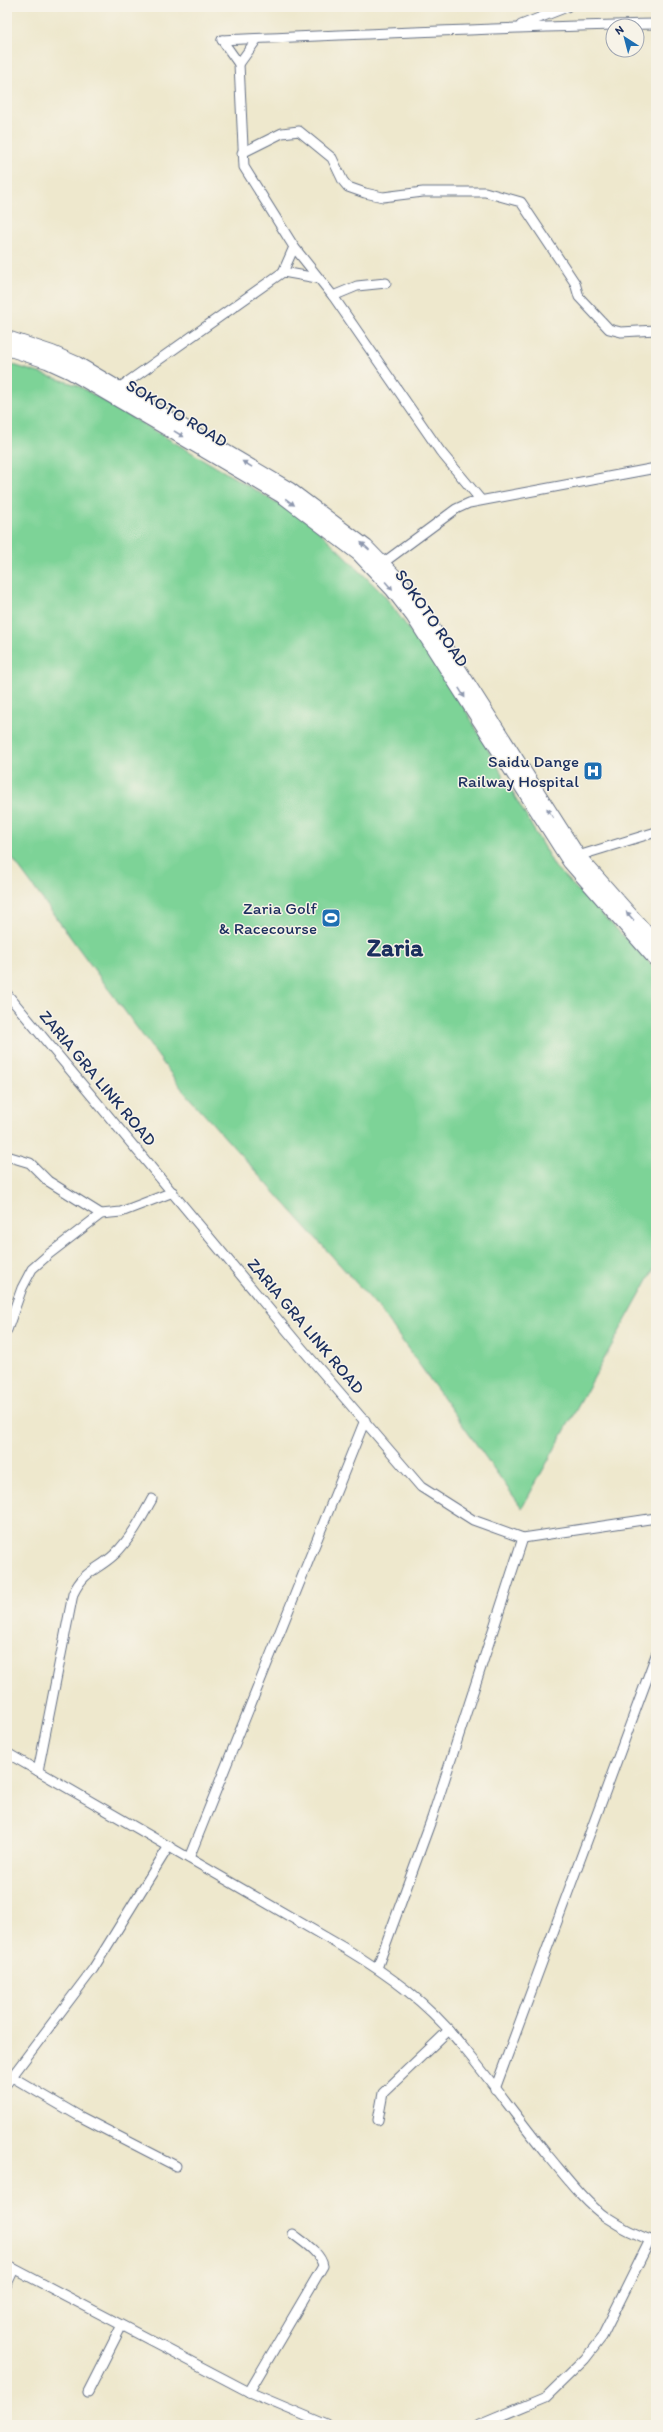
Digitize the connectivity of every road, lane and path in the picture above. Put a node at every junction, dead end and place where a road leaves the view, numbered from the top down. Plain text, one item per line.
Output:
1 (567, 7) edge
2 (656, 24) edge
3 (514, 27) junction
4 (257, 39) junction
5 (239, 64) junction
6 (242, 153) junction
7 (294, 247) junction
8 (283, 272) junction
9 (317, 278) junction
10 (386, 283) dead end
11 (333, 296) junction
12 (656, 330) edge
13 (7, 338) edge
14 (7, 348) edge
15 (118, 388) junction
16 (656, 468) edge
17 (480, 499) junction
18 (383, 563) junction
19 (656, 832) edge
20 (578, 856) junction
21 (656, 944) edge
22 (656, 960) edge
23 (7, 994) edge
24 (7, 1156) edge
25 (173, 1192) junction
26 (101, 1214) junction
27 (7, 1330) edge
28 (365, 1420) junction
29 (152, 1499) dead end
30 (656, 1518) edge
31 (523, 1538) junction
32 (656, 1655) edge
33 (7, 1753) edge
34 (38, 1771) junction
35 (169, 1846) junction
36 (189, 1858) junction
37 (377, 1968) junction
38 (449, 2030) junction
39 (9, 2078) edge
40 (495, 2089) junction
41 (378, 2120) dead end
42 (176, 2166) dead end
43 (293, 2234) dead end
44 (653, 2241) edge
45 (10, 2267) edge
46 (7, 2284) edge
47 (121, 2327) junction
48 (88, 2392) dead end
49 (249, 2392) junction
50 (327, 2425) edge
51 (479, 2425) edge

1 - 3 street
2 - 3 street
3 - 4 street
4 - 5 street
4 - 5 street
5 - 6 street
6 - 7 street
6 - 12 street
7 - 8 street
7 - 9 street
8 - 9 street
8 - 15 street
9 - 11 street
10 - 11 street
11 - 17 street
13 - 15 main road, SOKOTO ROAD
14 -> 22 main road, SOKOTO ROAD
18 -> 15 main road, SOKOTO ROAD
16 - 17 street
17 - 18 street
20 -> 18 main road, SOKOTO ROAD
19 - 20 street
21 -> 20 main road, SOKOTO ROAD
23 - 25 street, ZARIA GRA LINK ROAD
24 - 26 street
25 - 26 street
25 - 28 street, ZARIA GRA LINK ROAD
26 - 27 street
28 - 31 street, ZARIA GRA LINK ROAD
28 - 36 street
29 - 34 street
30 - 31 street, ZARIA GRA LINK ROAD
31 - 37 street
32 - 40 street
33 - 34 street
34 - 35 street
35 - 36 street
35 - 39 street
36 - 37 street
37 - 38 street
38 - 40 street
38 - 41 street
39 - 42 street
40 - 44 street
43 - 49 street
44 - 51 street
45 - 46 street
45 - 47 street
47 - 48 street
47 - 49 street
49 - 50 street

